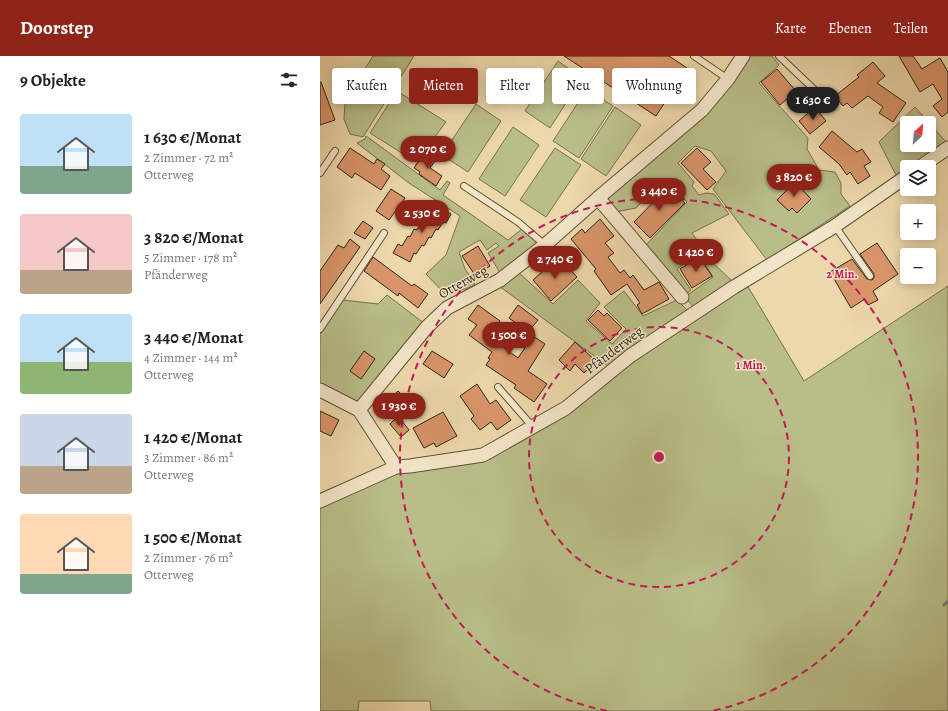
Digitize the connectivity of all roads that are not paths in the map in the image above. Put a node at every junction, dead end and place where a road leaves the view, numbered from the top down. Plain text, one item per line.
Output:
1 (694, 56) edge
2 (743, 56) edge
3 (779, 56) edge
4 (728, 79) junction
5 (821, 96) dead end
6 (948, 148) edge
7 (335, 151) dead end
8 (930, 160) edge
9 (320, 173) edge
10 (900, 181) edge
11 (464, 186) dead end
12 (598, 198) junction
13 (835, 226) junction
14 (384, 233) dead end
15 (545, 245) junction
16 (870, 276) dead end
17 (682, 297) dead end
18 (320, 329) edge
19 (498, 387) dead end
20 (320, 390) edge
21 (359, 410) junction
22 (533, 427) junction
23 (396, 467) junction
24 (320, 501) edge

1 - 4 lane
2 - 4 street, Otterweg
3 - 5 lane
4 - 12 street, Otterweg
6 - 8 street
7 - 9 lane
10 - 13 street, Pfänderweg
11 - 15 lane
12 - 15 street, Otterweg
12 - 17 street
13 - 16 lane
13 - 22 street, Pfänderweg
14 - 18 lane
15 - 21 street, Otterweg
19 - 22 lane
20 - 21 street
21 - 23 street
22 - 23 street, Pfänderweg
23 - 24 street, Pfänderweg

